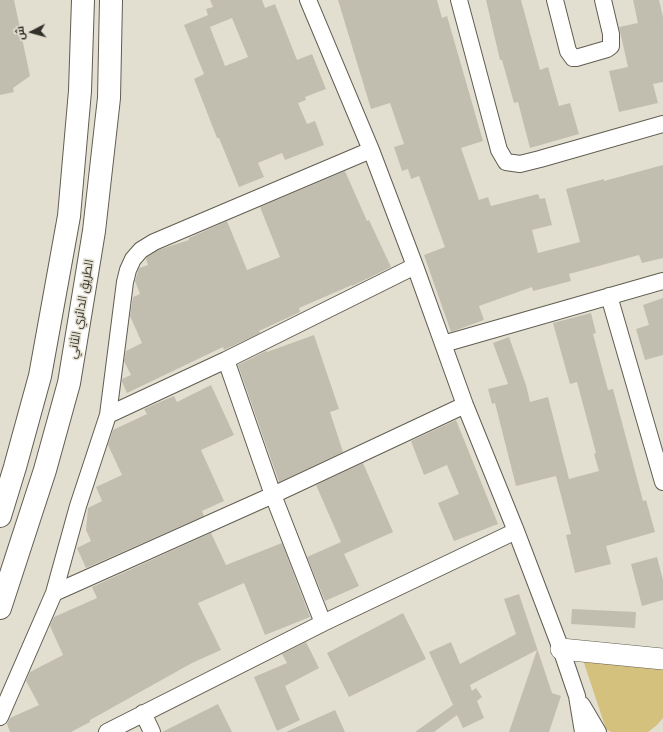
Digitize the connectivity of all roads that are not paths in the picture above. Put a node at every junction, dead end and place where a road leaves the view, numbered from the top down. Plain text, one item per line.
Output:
1 (82, 0) edge
2 (111, 0) edge
3 (308, 0) edge
4 (459, 0) edge
5 (555, 0) edge
6 (603, 0) edge
7 (663, 124) edge
8 (371, 150) junction
9 (415, 266) junction
10 (663, 281) edge
11 (609, 296) junction
12 (443, 344) junction
13 (226, 360) junction
14 (465, 405) junction
15 (108, 416) junction
16 (663, 482) edge
17 (273, 495) junction
18 (0, 516) edge
19 (516, 531) junction
20 (54, 593) junction
21 (0, 608) edge
22 (323, 623) junction
23 (561, 649) junction
24 (663, 659) edge
25 (577, 696) junction
26 (143, 713) junction
27 (0, 717) edge
28 (107, 732) edge
29 (152, 732) edge
30 (583, 732) edge
31 (598, 732) edge

1 - 18 highway
2 - 21 highway, الطريق الدائري الثاني
3 - 8 street
4 - 7 street
5 - 6 street
8 - 9 street
8 - 15 street
9 - 12 street
9 - 13 street
10 - 11 street
11 - 12 street
11 - 16 street
12 - 14 street
13 - 15 street
13 - 17 street
14 - 17 street
14 - 19 street
15 - 20 street
17 - 20 street
17 - 22 street
19 - 22 street
19 - 23 street
20 - 27 street
22 - 26 street
23 - 24 main road
23 - 25 street
25 - 30 street
25 - 31 street
26 - 28 street
26 - 29 street

